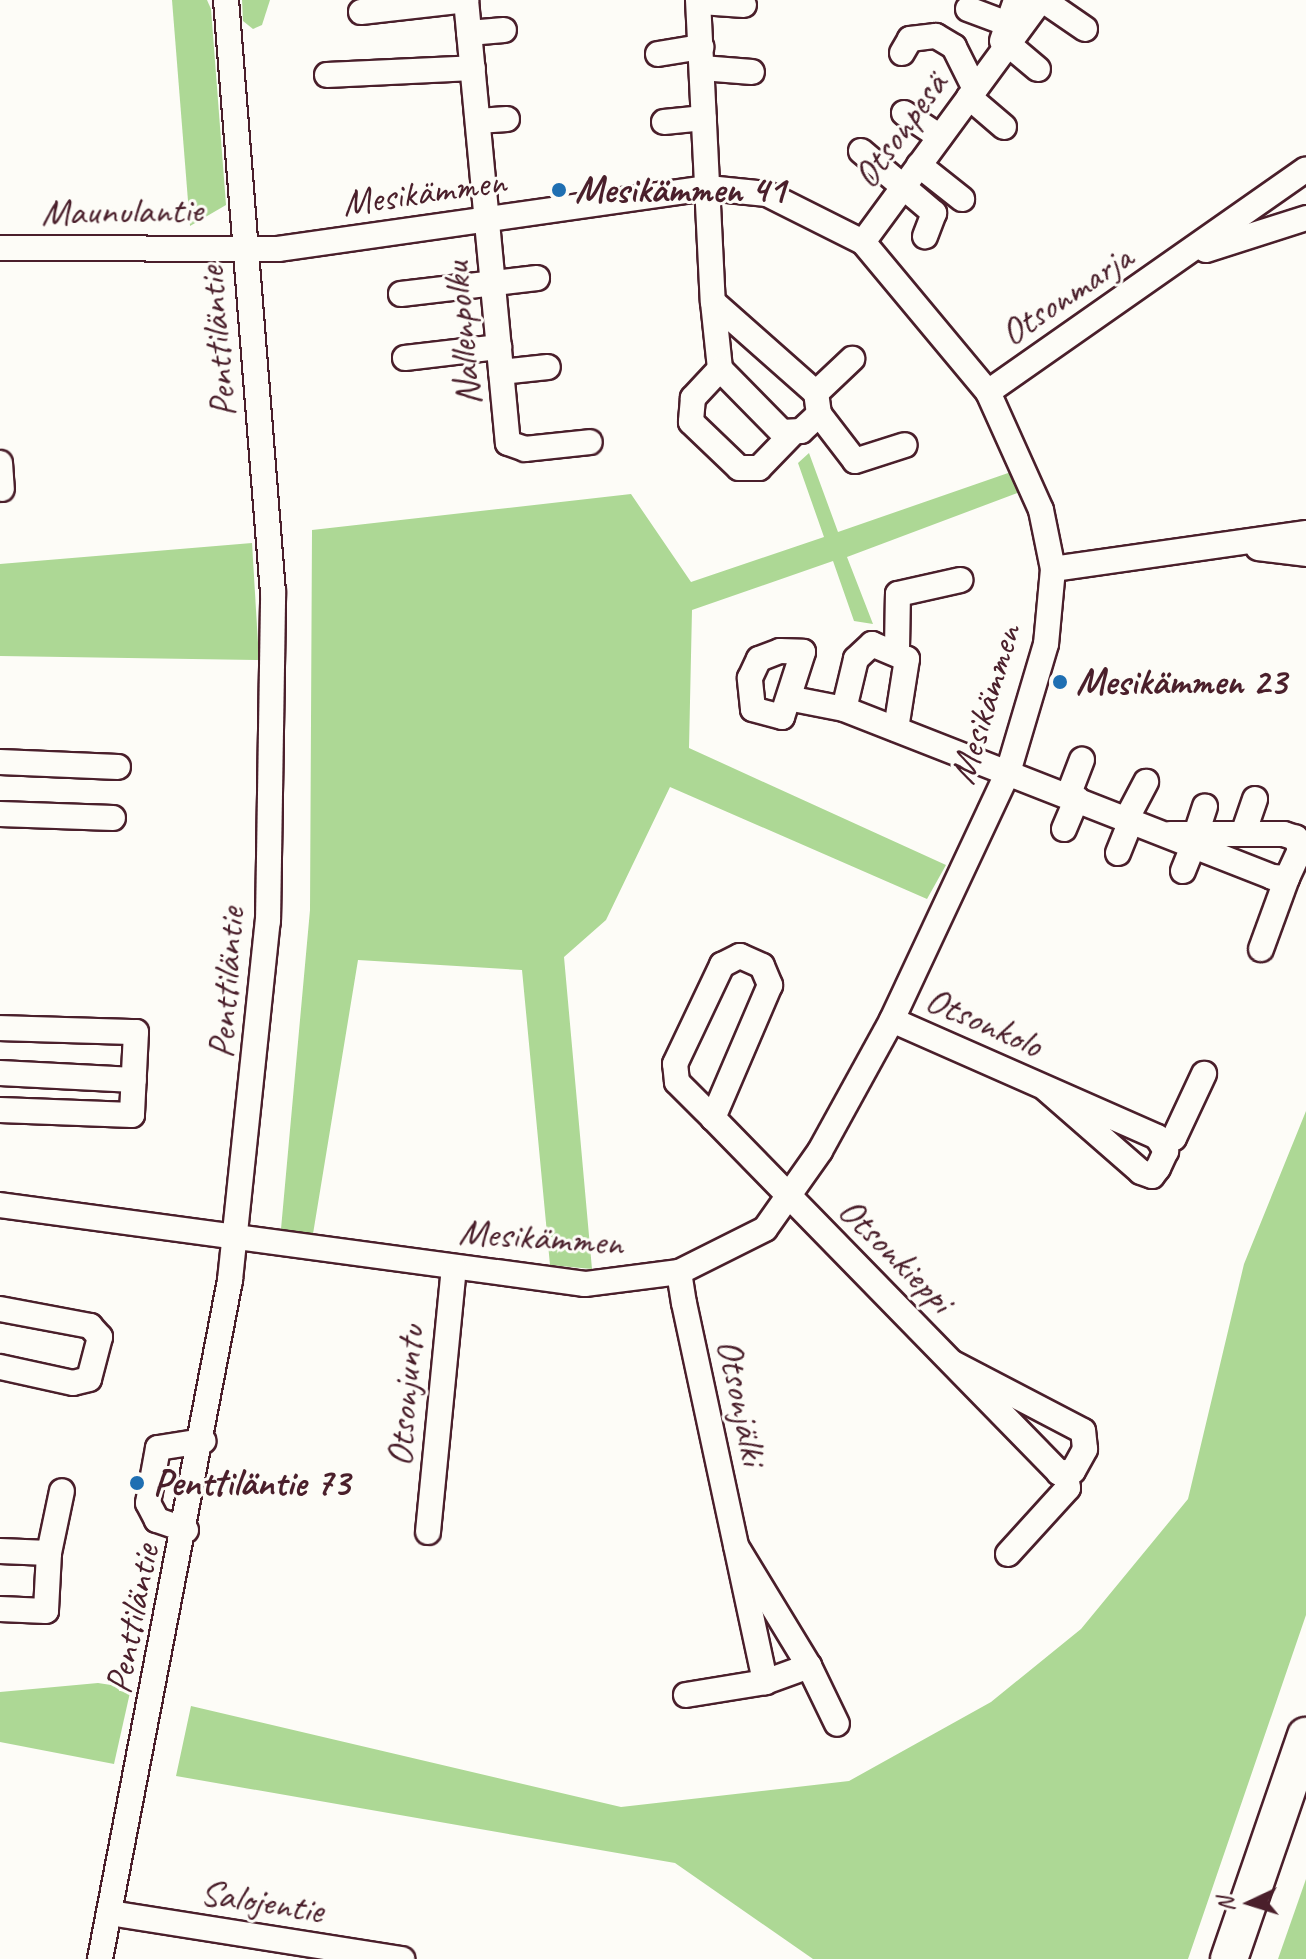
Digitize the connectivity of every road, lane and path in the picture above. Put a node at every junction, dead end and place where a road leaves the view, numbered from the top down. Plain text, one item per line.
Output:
1 (226, 0) edge
2 (466, 0) edge
3 (1016, 0) edge
4 (1042, 0) edge
5 (700, 3) edge
6 (744, 5) dead end
7 (968, 9) dead end
8 (361, 12) dead end
9 (1085, 29) dead end
10 (504, 30) dead end
11 (469, 33) junction
12 (1004, 43) junction
13 (902, 53) dead end
14 (658, 54) dead end
15 (701, 58) junction
16 (473, 68) junction
17 (1038, 69) dead end
18 (752, 72) dead end
19 (327, 75) dead end
20 (972, 93) junction
21 (904, 113) dead end
22 (704, 118) junction
23 (507, 119) dead end
24 (478, 121) junction
25 (664, 122) dead end
26 (1004, 127) dead end
27 (940, 137) junction
28 (861, 151) dead end
29 (1306, 169) edge
30 (912, 174) junction
31 (708, 188) junction
32 (962, 199) dead end
33 (487, 218) junction
34 (1306, 218) edge
35 (925, 236) dead end
36 (863, 242) junction
37 (0, 248) edge
38 (245, 248) junction
39 (1184, 257) junction
40 (537, 278) dead end
41 (493, 282) junction
42 (401, 294) dead end
43 (713, 302) junction
44 (499, 347) junction
45 (405, 358) dead end
46 (852, 359) dead end
47 (548, 367) dead end
48 (720, 369) junction
49 (501, 372) junction
50 (988, 392) junction
51 (818, 404) junction
52 (792, 434) junction
53 (590, 442) dead end
54 (905, 445) dead end
55 (0, 463) edge
56 (2, 489) dead end
57 (1306, 533) edge
58 (1232, 544) junction
59 (1306, 554) edge
60 (1053, 569) junction
61 (960, 580) dead end
62 (897, 649) junction
63 (793, 699) dead end
64 (844, 709) junction
65 (896, 729) junction
66 (1082, 760) dead end
67 (0, 762) edge
68 (118, 767) dead end
69 (1008, 772) junction
70 (1146, 782) dead end
71 (1073, 798) junction
72 (1255, 799) dead end
73 (1205, 806) dead end
74 (0, 814) edge
75 (113, 818) dead end
76 (1129, 819) junction
77 (1064, 829) dead end
78 (1243, 834) junction
79 (1195, 839) junction
80 (1302, 844) edge
81 (1118, 853) dead end
82 (1183, 871) dead end
83 (1287, 878) junction
84 (1261, 949) dead end
85 (892, 1020) junction
86 (0, 1028) edge
87 (0, 1073) edge
88 (1204, 1074) dead end
89 (134, 1080) junction
90 (1047, 1090) junction
91 (0, 1110) edge
92 (713, 1118) junction
93 (1164, 1143) junction
94 (788, 1198) junction
95 (0, 1205) edge
96 (235, 1239) junction
97 (454, 1267) junction
98 (679, 1272) junction
99 (0, 1309) edge
100 (953, 1363) junction
101 (0, 1367) edge
102 (203, 1441) junction
103 (1066, 1475) junction
104 (62, 1491) dead end
105 (186, 1530) junction
106 (428, 1532) dead end
107 (736, 1546) junction
108 (0, 1551) edge
109 (49, 1553) junction
110 (1008, 1554) dead end
111 (0, 1609) edge
112 (809, 1666) junction
113 (765, 1682) junction
114 (686, 1695) dead end
115 (837, 1724) dead end
116 (1306, 1736) edge
117 (110, 1913) junction
118 (319, 1953) edge
119 (100, 1959) edge
120 (402, 1959) edge
121 (1229, 1959) edge

1 - 38 street, Penttiläntie
2 - 8 street
2 - 11 street, Nallenpolku
3 - 12 street, Otsonpesä
4 - 9 street
4 - 12 street, Otsonpesä
5 - 6 street
5 - 15 street
7 - 12 street
10 - 11 street
11 - 16 street, Nallenpolku
12 - 17 street
12 - 20 street, Otsonpesä
13 - 20 street
14 - 15 street
15 - 18 street
15 - 22 street
16 - 19 street
16 - 24 street, Nallenpolku
20 - 26 street
20 - 27 street, Otsonpesä
21 - 27 street
22 - 25 street
22 - 31 street
23 - 24 street
24 - 33 street, Nallenpolku
27 - 30 street, Otsonpesä
28 - 30 street
29 - 39 street, Otsonmarja
30 - 32 street
30 - 35 street
30 - 36 street, Otsonpesä
31 - 33 street, Mesikämmen
31 - 36 street, Mesikämmen
31 - 43 street
33 - 38 street, Mesikämmen
33 - 41 street, Nallenpolku
34 - 39 street, Otsonmarja
36 - 50 street, Mesikämmen
37 - 38 street, Maunulantie
38 - 96 street, Penttiläntie
39 - 50 street, Otsonmarja
40 - 41 street
41 - 42 street
41 - 44 street, Nallenpolku
43 - 48 street
43 - 51 street
44 - 45 street
44 - 49 street, Nallenpolku
46 - 51 street
47 - 49 street
48 - 52 street
48 - 52 street
49 - 53 street, Nallenpolku
50 - 60 street, Mesikämmen
51 - 52 street
51 - 54 street
55 - 56 street
57 - 58 street
58 - 59 street
58 - 60 street
60 - 69 street, Mesikämmen
61 - 62 street
62 - 64 street
62 - 65 street
63 - 64 street
64 - 65 street
65 - 69 street
66 - 71 street
67 - 68 street
69 - 71 street
69 - 85 street, Mesikämmen
70 - 76 street
71 - 76 street
71 - 77 street
72 - 78 street
73 - 79 street
74 - 75 street
76 - 79 street
76 - 81 street
78 - 79 street
78 - 80 street
79 - 82 street
79 - 83 street
80 - 83 street
83 - 84 street
85 - 90 street, Otsonkolo
85 - 94 street, Mesikämmen
86 - 89 street
87 - 89 street
88 - 93 street
89 - 91 street
90 - 93 street, Otsonkolo
90 - 93 street, Otsonkolo
92 - 92 street, Otsonkieppi
92 - 94 street, Otsonkieppi
94 - 98 street, Mesikämmen
94 - 100 street, Otsonkieppi
95 - 96 street, Mesikämmen
96 - 97 street, Mesikämmen
96 - 102 street, Penttiläntie
97 - 98 street, Mesikämmen
97 - 106 street, Otsonjuntu
98 - 107 street, Otsonjälki
99 - 101 street
100 - 103 street, Otsonkieppi
100 - 103 street, Otsonkieppi
102 - 105 street, Penttiläntie
102 - 105 street
103 - 110 street
104 - 109 street
105 - 117 street, Penttiläntie
107 - 112 street, Otsonjälki
107 - 113 street, Otsonjälki
108 - 109 street
109 - 111 street
112 - 113 street
112 - 115 street, Otsonjälki
113 - 114 street
116 - 121 highway
117 - 118 street, Salojentie
117 - 119 street, Penttiläntie
118 - 120 street, Salojentie

